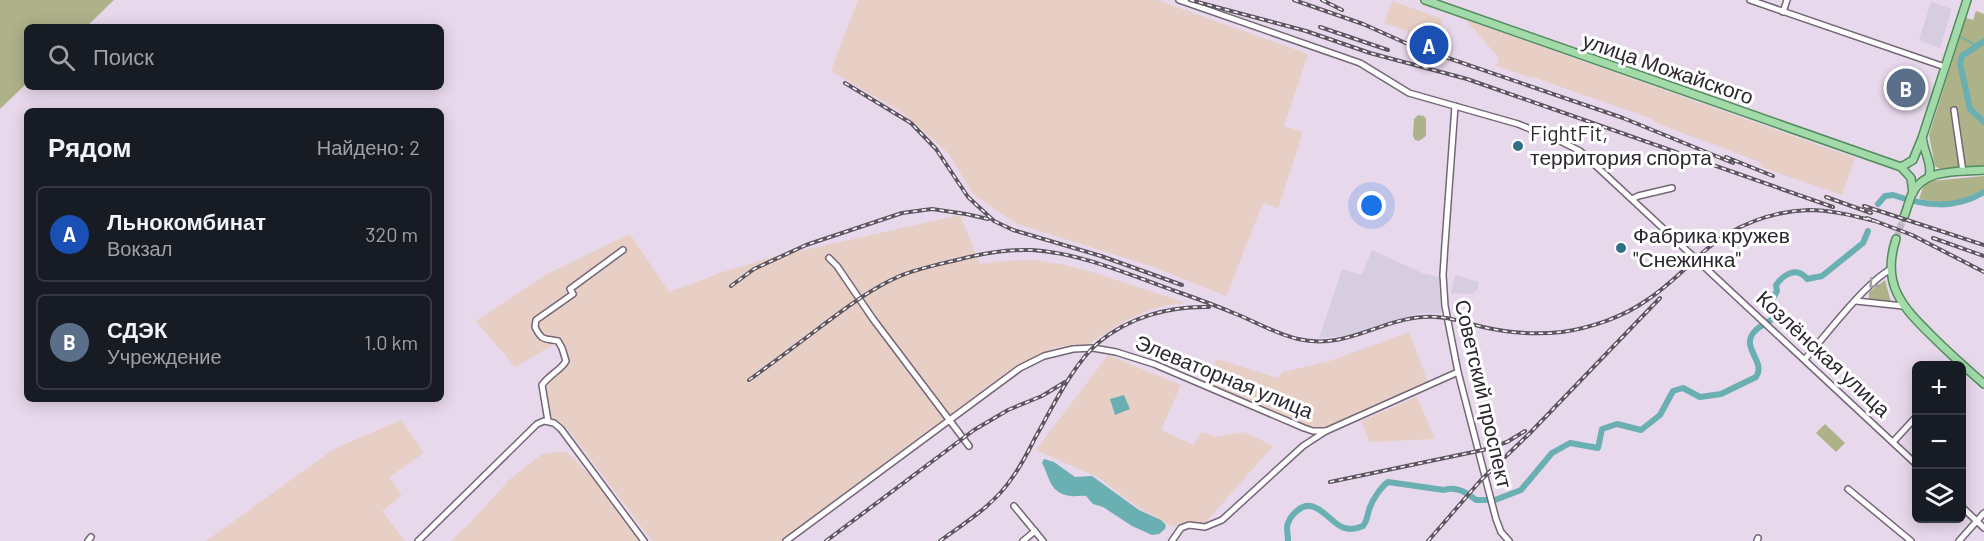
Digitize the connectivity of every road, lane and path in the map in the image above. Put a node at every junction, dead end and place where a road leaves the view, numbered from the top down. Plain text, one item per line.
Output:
1 (1179, 0) edge
2 (1425, 0) edge
3 (1750, 0) edge
4 (1786, 0) edge
5 (1966, 0) edge
6 (1783, 12) junction
7 (1945, 67) junction
8 (1455, 109) junction
9 (1954, 110) dead end
10 (1922, 138) junction
11 (1913, 159) junction
12 (1898, 166) junction
13 (1984, 170) edge
14 (1928, 172) junction
15 (1963, 172) junction
16 (1910, 176) junction
17 (1672, 188) dead end
18 (1912, 194) junction
19 (1632, 199) junction
20 (1906, 213) tunnel mouth
21 (1896, 239) tunnel mouth
22 (623, 250) dead end
23 (829, 258) dead end
24 (1891, 269) junction
25 (1856, 301) junction
26 (1903, 306) junction
27 (1805, 359) junction
28 (1956, 361) edge
29 (1966, 370) edge
30 (1458, 372) junction
31 (1984, 384) edge
32 (950, 419) junction
33 (548, 421) junction
34 (1912, 422) edge
35 (1326, 431) junction
36 (1893, 442) junction
37 (969, 446) dead end
38 (1912, 459) edge
39 (1848, 489) dead end
40 (1014, 506) dead end
41 (1966, 511) edge
42 (1984, 513) edge
43 (1976, 521) junction
44 (1984, 528) edge
45 (1035, 531) junction
46 (418, 541) edge
47 (644, 541) edge
48 (786, 541) edge
49 (1023, 541) edge
50 (1043, 541) edge
51 (1172, 541) edge
52 (1509, 541) edge
53 (1911, 541) edge
54 (1959, 541) edge

1 - 8 street, Козлёнская улица
2 - 12 main road, улица Можайского
3 - 6 street
4 - 6 street
5 - 7 main road
6 - 7 street
7 - 10 main road
8 - 19 street, Козлёнская улица
8 - 30 street, Советский проспект
9 - 15 street
10 - 11 main road
10 - 14 main road
11 - 12 main road
11 - 12 main road
11 - 14 main road
11 - 16 main road
12 - 16 main road
13 - 15 main road
14 - 15 main road
14 - 16 main road
14 - 18 main road
16 - 18 main road
17 - 19 street
18 - 20 main road
19 - 27 street, Козлёнская улица
21 - 24 main road
22 - 33 street
23 - 32 street
24 -> 25 street
24 - 26 main road
25 - 26 street
25 - 27 street
26 - 28 main road
27 - 36 street, Козлёнская улица
29 - 31 main road
30 - 35 street
30 - 52 street, Советский проспект
32 - 35 street, Элеваторная улица
32 - 37 street
32 - 48 street, Элеваторная улица
33 - 46 street
33 - 47 street
34 - 36 street
35 - 51 street
36 - 38 street, Козлёнская улица
39 - 53 street
40 - 45 street
41 - 43 street
42 - 43 street
43 - 44 street
43 - 54 street
45 - 49 street
45 - 50 street

